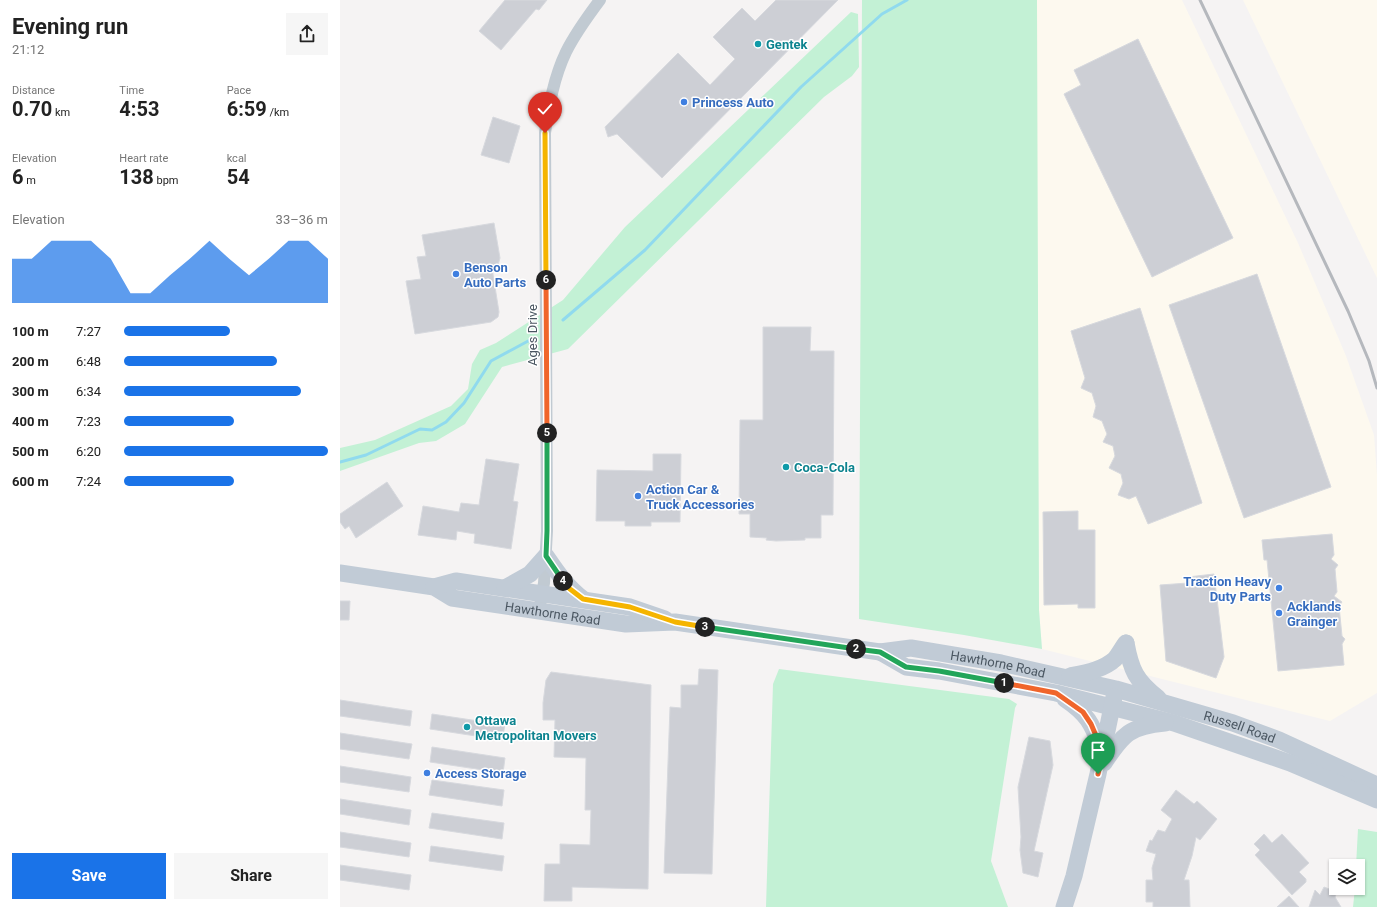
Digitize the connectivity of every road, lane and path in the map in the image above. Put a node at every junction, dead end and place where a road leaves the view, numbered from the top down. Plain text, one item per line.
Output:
1 (600, 0) edge
2 (546, 556) junction
3 (340, 573) edge
4 (434, 587) junction
5 (505, 588) junction
6 (542, 593) junction
7 (583, 599) junction
8 (539, 611) junction
9 (675, 622) junction
10 (880, 652) junction
11 (1068, 677) junction
12 (1116, 688) junction
13 (1056, 693) junction
14 (1163, 702) junction
15 (1112, 707) junction
16 (1174, 723) junction
17 (1103, 752) junction
18 (1098, 774) junction
19 (1377, 785) edge
20 (1377, 800) edge
21 (1064, 907) edge

1 - 2 street, Ages Drive
2 - 5 main road
2 - 6 street, Ages Drive
2 - 7 main road
3 - 4 main road, Hawthorne Road
4 - 5 main road, Hawthorne Road
4 - 8 main road, Hawthorne Road
5 - 6 main road, Hawthorne Road
6 - 7 main road, Hawthorne Road
6 - 8 street, Ages Drive
7 - 9 main road, Hawthorne Road
8 - 9 main road, Hawthorne Road
9 - 10 main road, Hawthorne Road
10 - 11 main road, Hawthorne Road
10 - 13 main road, Hawthorne Road
11 - 12 main road, Hawthorne Road
11 - 14 main road
12 - 14 main road, Russell Road
12 - 15 main road
13 - 15 main road, Hawthorne Road
13 - 17 main road
14 - 19 main road, Russell Road
15 - 16 main road, Russell Road
15 - 17 main road
16 - 18 main road
16 - 20 main road, Russell Road
17 - 18 main road
18 - 21 main road

